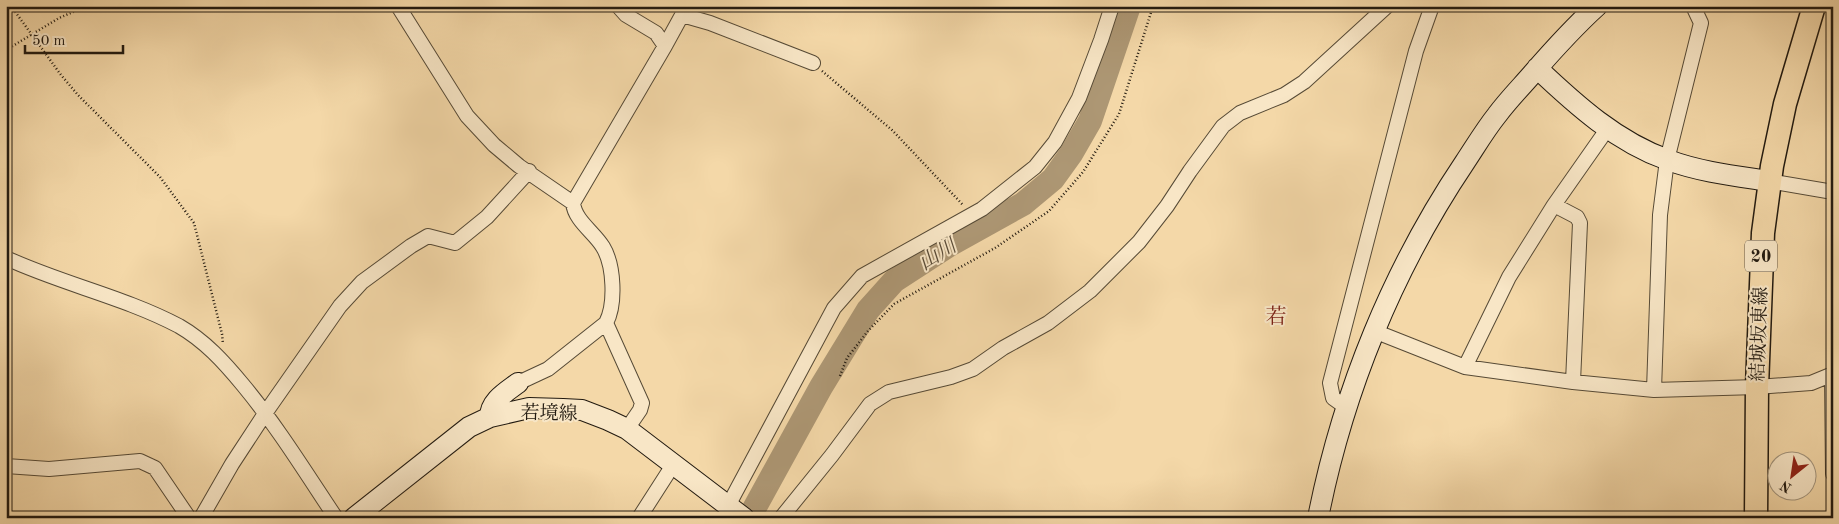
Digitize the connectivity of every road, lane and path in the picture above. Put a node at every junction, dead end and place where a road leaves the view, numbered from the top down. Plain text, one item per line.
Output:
1 (12, 6) edge
2 (87, 6) edge
3 (398, 6) edge
4 (618, 6) edge
5 (1112, 6) edge
6 (1153, 6) edge
7 (1387, 6) edge
8 (1432, 6) edge
9 (1597, 6) edge
10 (1693, 6) edge
11 (1814, 6) edge
12 (32, 36) junction
13 (665, 46) junction
14 (6, 50) edge
15 (813, 63) joint
16 (1538, 68) junction
17 (1608, 128) junction
18 (1668, 160) junction
19 (529, 171) junction
20 (1769, 181) junction
21 (1833, 192) edge
22 (573, 202) junction
23 (1554, 205) junction
24 (972, 215) junction
25 (6, 258) edge
26 (606, 323) junction
27 (1374, 331) junction
28 (223, 360) junction
29 (1465, 367) junction
30 (1832, 374) edge
31 (840, 376) dead end
32 (1573, 382) junction
33 (518, 383) joint
34 (1757, 387) junction
35 (1654, 390) junction
36 (1347, 408) junction
37 (266, 412) junction
38 (490, 417) junction
39 (627, 429) junction
40 (673, 464) junction
41 (6, 466) edge
42 (1833, 474) edge
43 (736, 511) edge
44 (189, 518) edge
45 (201, 518) edge
46 (336, 518) edge
47 (354, 518) edge
48 (639, 518) edge
49 (781, 518) edge
50 (1318, 518) edge
51 (1756, 518) edge

1 - 12 path
2 - 12 path
3 - 19 street
4 - 13 street
5 - 24 street
6 - 31 path
7 - 49 street
8 - 36 street
9 - 16 street
10 - 18 street
11 - 20 main road, 結城坂東線 / 20
12 - 14 path
12 - 28 path
13 - 15 street
13 - 22 street
15 - 24 path
16 - 17 street
16 - 27 street
17 - 18 street
17 - 23 street
18 - 20 street
18 - 35 street
19 - 22 street
19 - 37 street
20 - 21 street
20 - 34 main road, 結城坂東線 / 20
22 - 26 street
23 - 29 street
23 - 32 street
24 - 43 street
25 - 28 street
26 - 33 street
26 - 39 street
27 - 29 street
27 - 36 street
28 - 37 street
29 - 32 street
30 - 34 street
30 - 42 street
32 - 35 street
33 - 38 street
34 - 35 street
34 - 51 main road, 結城坂東線 / 20
36 - 50 street
37 - 45 street
37 - 46 street
38 - 39 street, 若境線
38 - 47 street, 若境線
39 - 40 street, 若境線
40 - 43 street, 若境線
40 - 48 street
41 - 44 street

